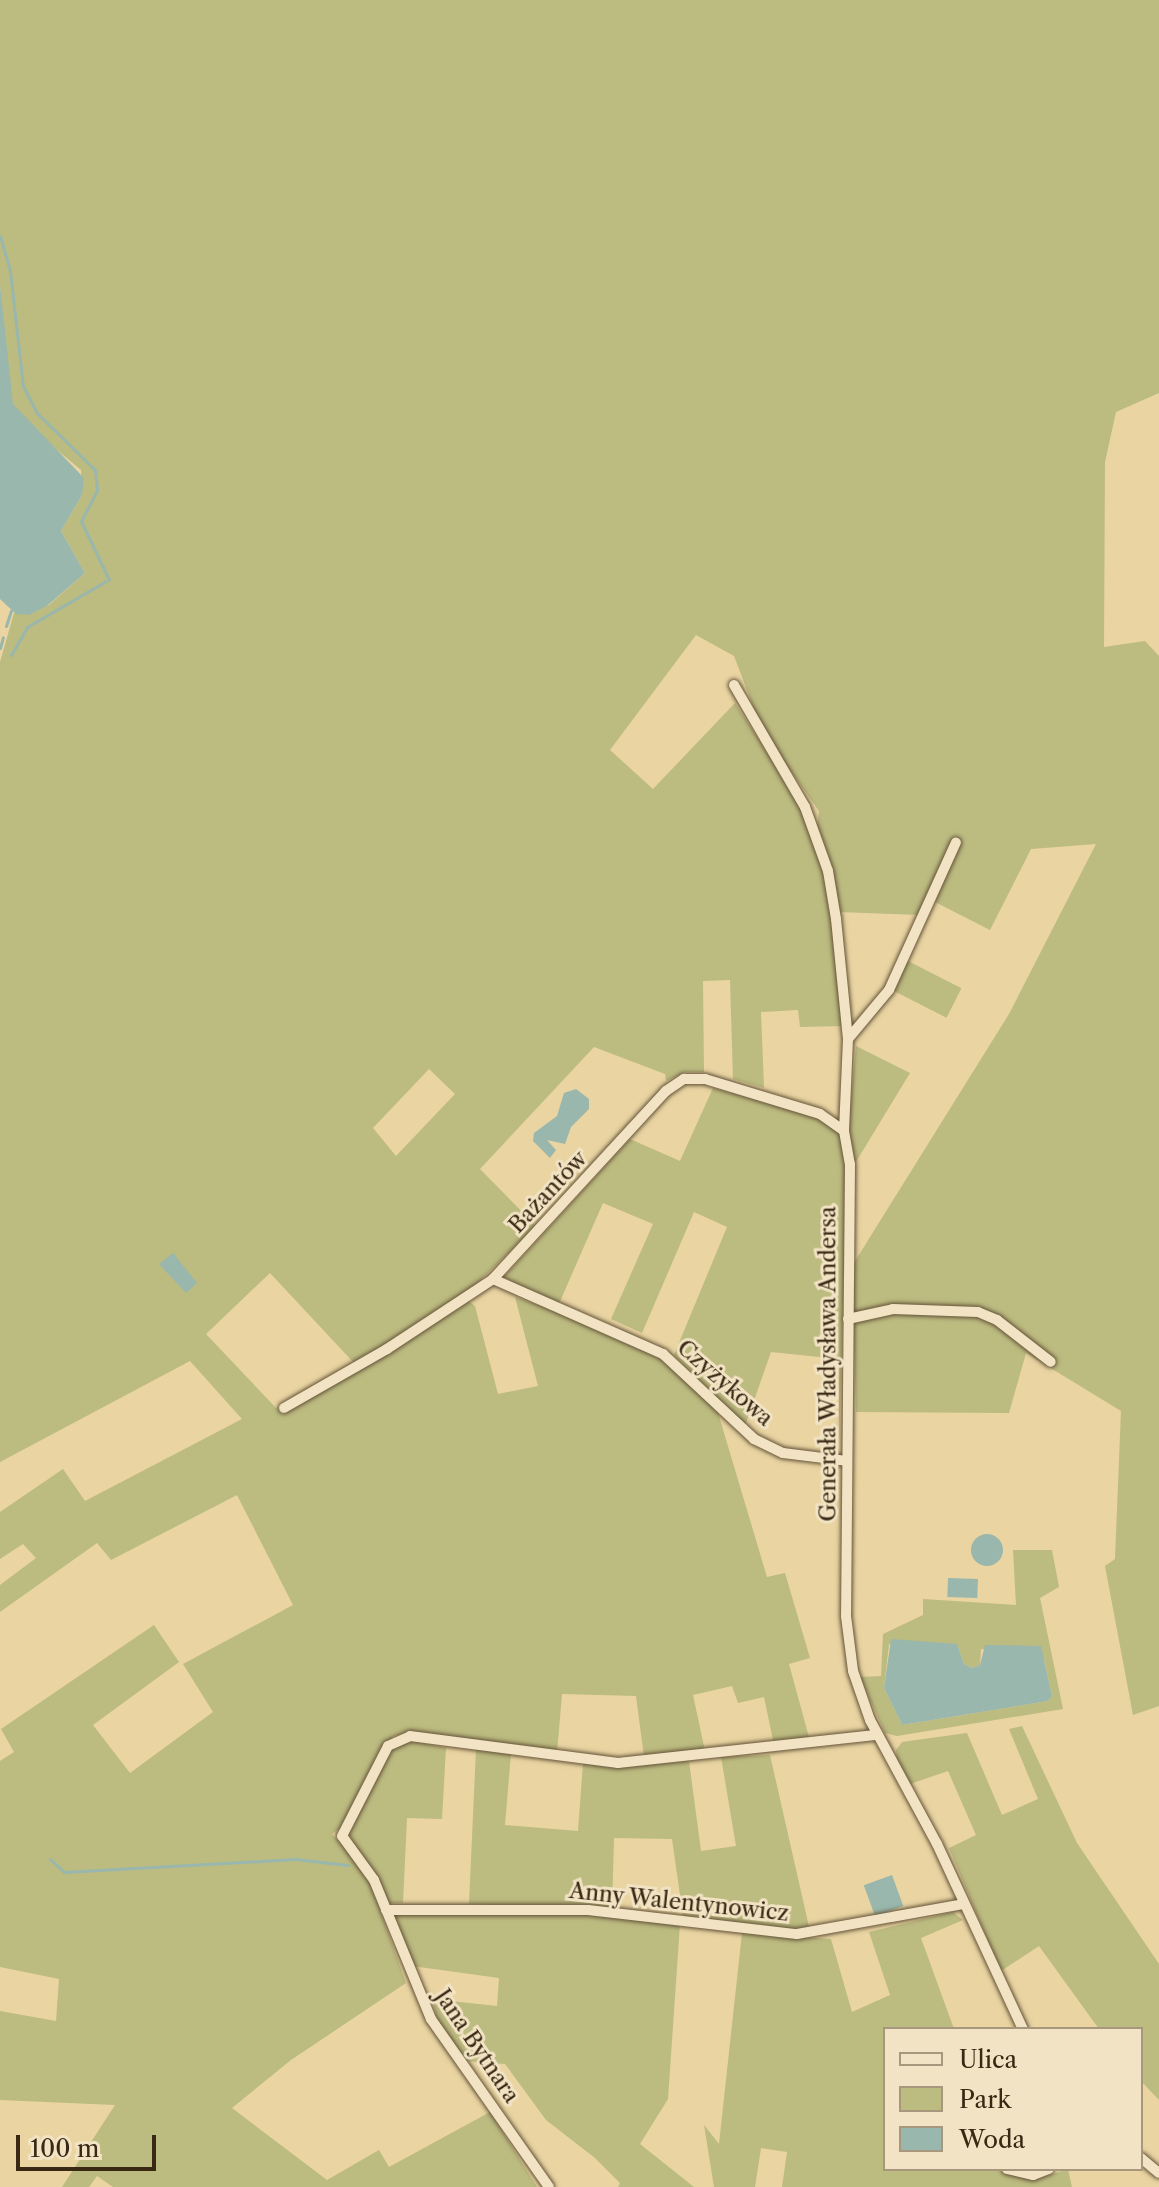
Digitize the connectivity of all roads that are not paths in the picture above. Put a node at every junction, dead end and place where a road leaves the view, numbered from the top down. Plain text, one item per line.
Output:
1 (734, 685) dead end
2 (956, 842) dead end
3 (848, 1039) junction
4 (844, 1131) junction
5 (493, 1279) junction
6 (848, 1319) junction
7 (1051, 1362) dead end
8 (284, 1408) dead end
9 (847, 1461) junction
10 (877, 1735) junction
11 (964, 1904) junction
12 (386, 1910) junction
13 (1022, 2027) edge
14 (1143, 2160) edge
15 (1016, 2171) edge
16 (1044, 2171) edge
17 (1159, 2173) edge
18 (549, 2187) edge

1 - 3 street, Generała Władysława Andersa
2 - 3 street
3 - 4 street, Generała Władysława Andersa
4 - 5 street, Bażantów
4 - 6 street, Generała Władysława Andersa
5 - 8 street, Bażantów
5 - 9 street, Czyżykowa
6 - 7 street
6 - 9 street, Generała Władysława Andersa
9 - 10 street, Generała Władysława Andersa
10 - 11 street, Generała Władysława Andersa
10 - 12 street, Jana Bytnara
11 - 12 street, Anny Walentynowicz
11 - 13 street, Generała Władysława Andersa
12 - 18 street, Jana Bytnara
14 - 17 street
15 - 16 street

